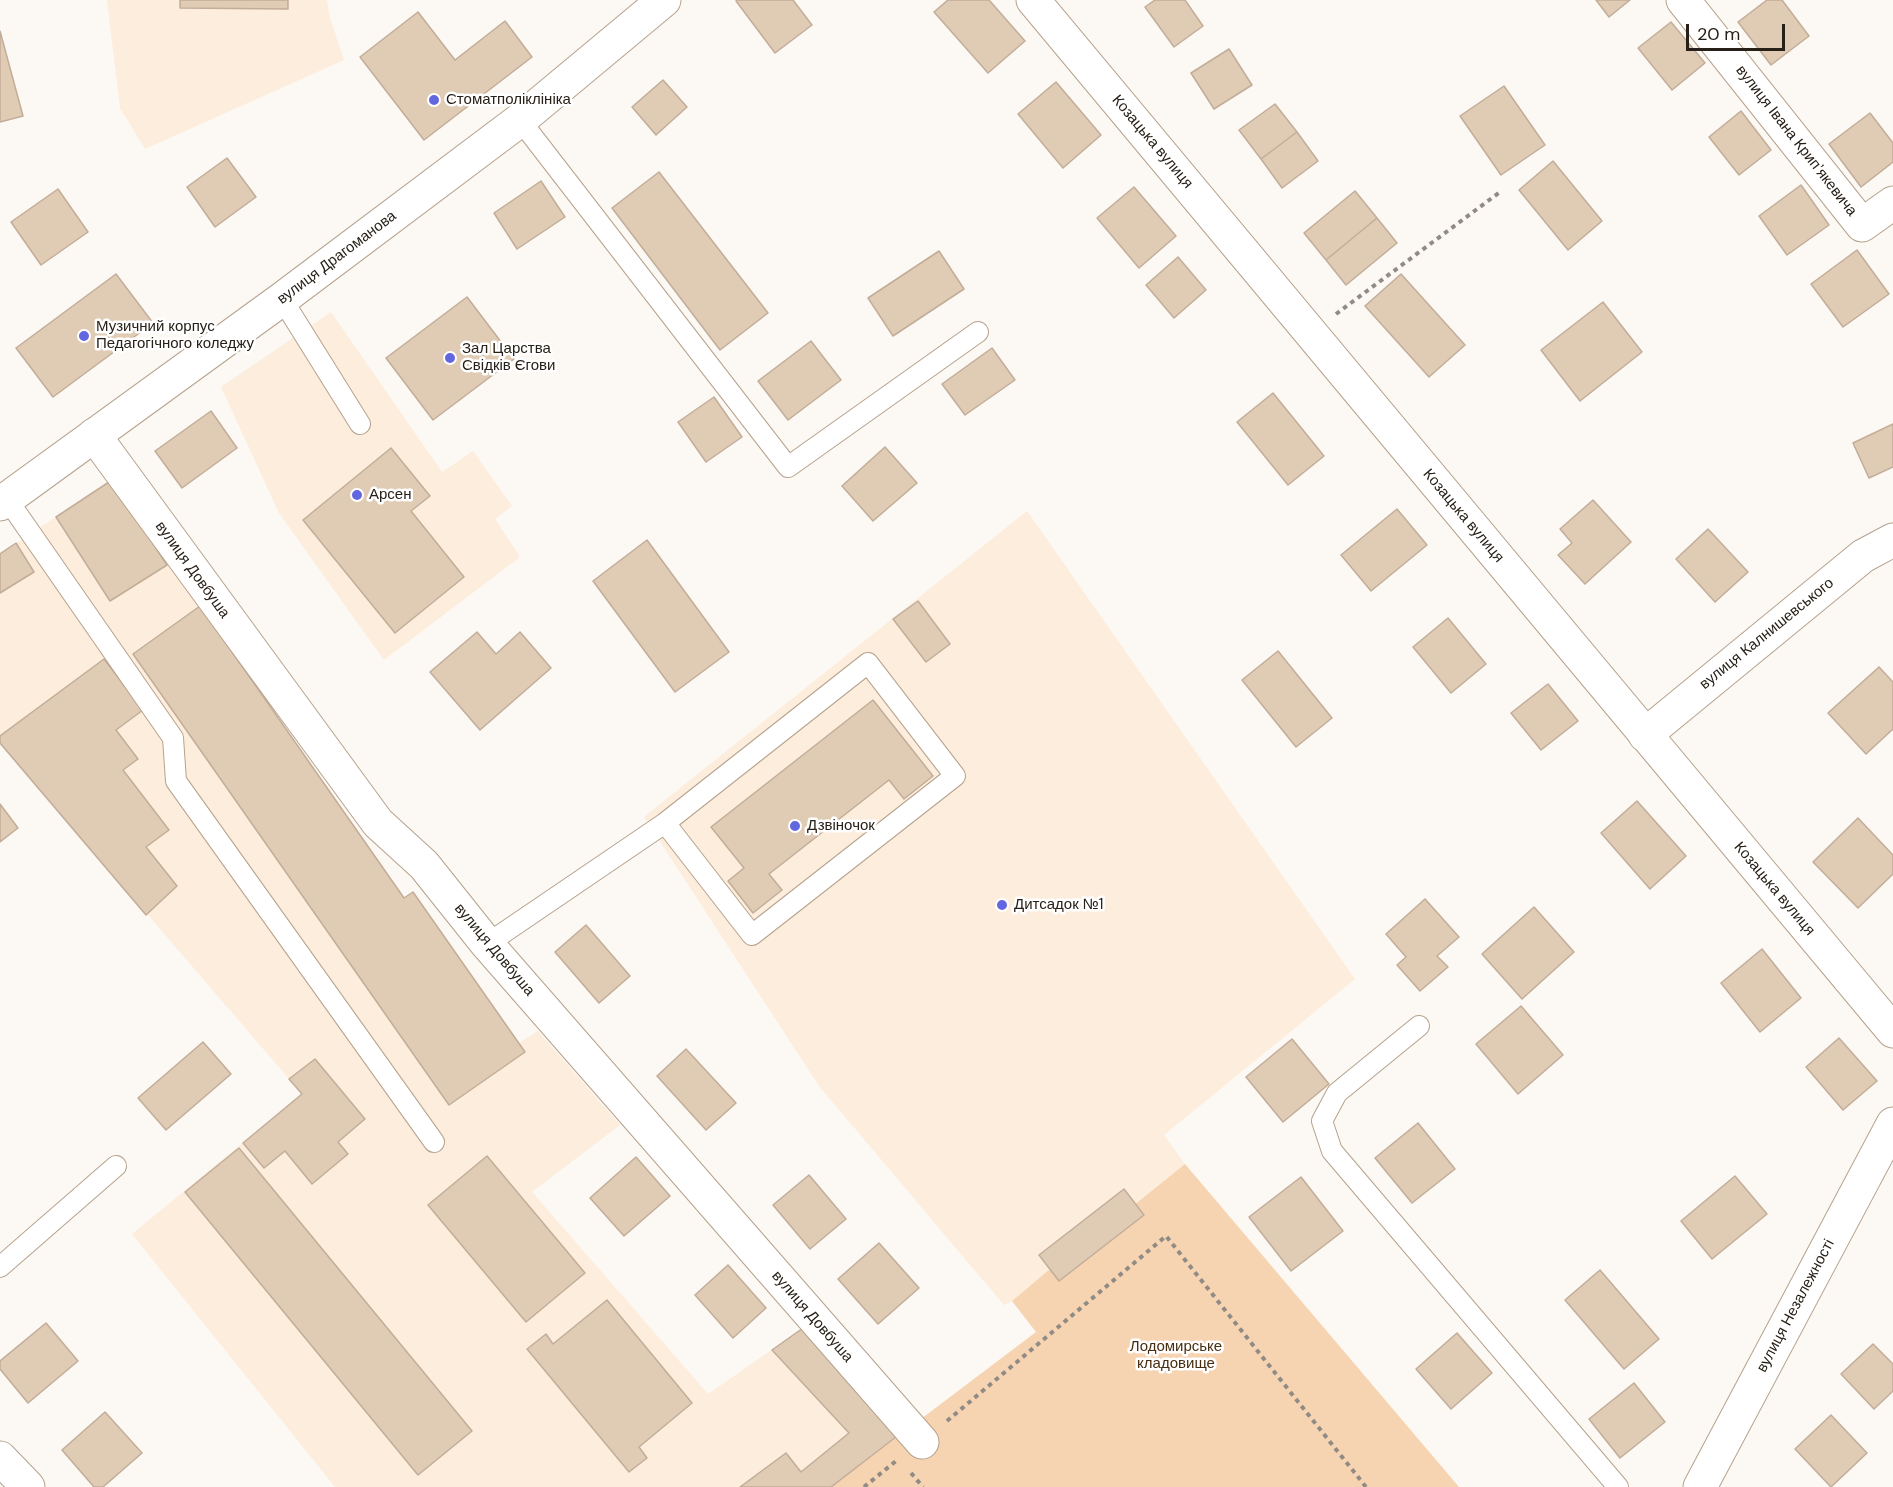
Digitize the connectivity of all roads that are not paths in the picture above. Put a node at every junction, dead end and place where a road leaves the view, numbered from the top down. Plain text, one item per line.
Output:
1 (664, 0) edge
2 (1034, 0) edge
3 (1683, 0) edge
4 (520, 120) junction
5 (1893, 203) edge
6 (282, 299) junction
7 (978, 332) dead end
8 (360, 424) dead end
9 (94, 435) junction
10 (4, 502) edge
11 (1893, 540) edge
12 (1645, 735) junction
13 (665, 823) junction
14 (487, 944) junction
15 (1419, 1026) dead end
16 (1893, 1032) edge
17 (1893, 1125) edge
18 (434, 1142) dead end
19 (116, 1167) dead end
20 (0, 1267) edge
21 (922, 1442) road end
22 (0, 1458) edge
23 (28, 1487) edge
24 (1618, 1487) edge
25 (1700, 1487) edge

1 - 4 street, вулиця Драгоманова
2 - 12 street, Козацька вулиця
3 - 5 street, вулиця Івана Крипʼякевича
4 - 6 street, вулиця Драгоманова
4 - 7 lane
6 - 8 lane
6 - 9 street, вулиця Драгоманова
9 - 10 street, вулиця Драгоманова
9 - 14 street, вулиця Довбуша
10 - 18 lane
11 - 12 street, вулиця Калнишевського
12 - 16 street, Козацька вулиця
13 - 13 lane
13 - 14 lane
14 - 21 street, вулиця Довбуша
15 - 24 lane
17 - 25 street, вулиця Незалежності
19 - 20 lane
22 - 23 street

